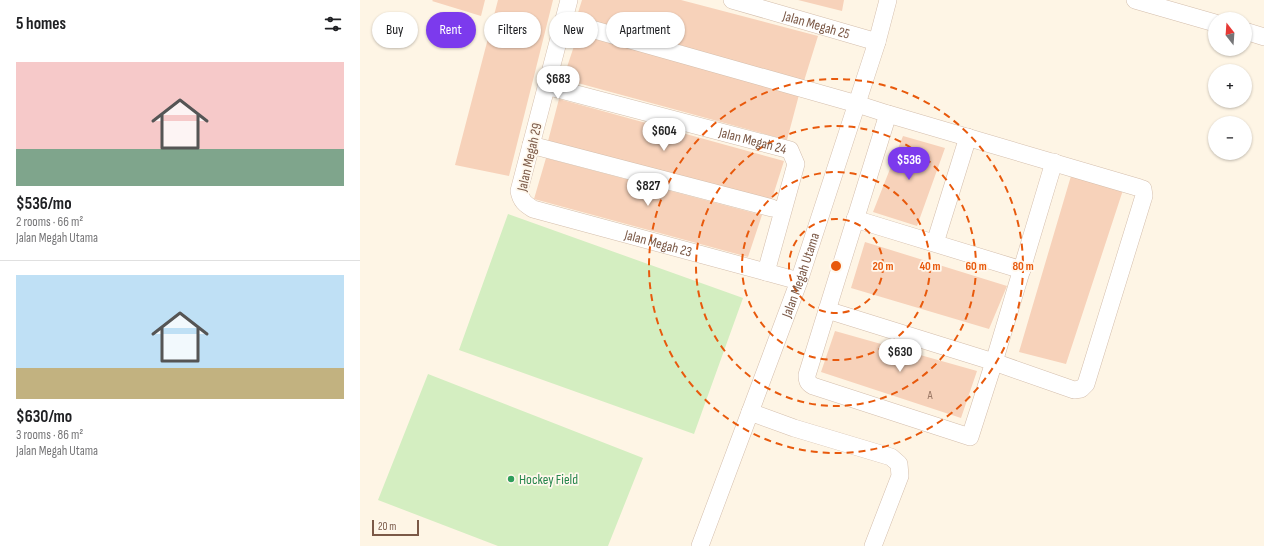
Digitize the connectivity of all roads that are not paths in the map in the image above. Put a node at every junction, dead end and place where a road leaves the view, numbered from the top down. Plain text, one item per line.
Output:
1 (569, 0) edge
2 (732, 0) edge
3 (888, 0) edge
4 (1135, 0) edge
5 (566, 12) edge
6 (1208, 21) edge
7 (598, 31) edge
8 (1252, 33) edge
9 (1264, 37) edge
10 (878, 42) junction
11 (556, 48) edge
12 (546, 86) junction
13 (857, 104) junction
14 (888, 114) junction
15 (968, 137) junction
16 (531, 144) junction
17 (1054, 162) junction
18 (520, 198) joint
19 (772, 208) dead end
20 (855, 219) junction
21 (935, 243) junction
22 (1022, 270) junction
23 (766, 272) junction
24 (799, 281) junction
25 (827, 310) junction
26 (994, 362) junction
27 (750, 412) junction
28 (700, 546) edge
29 (873, 546) edge

1 - 5 street, Jalan Megah 29
2 - 10 street, Jalan Megah 25
3 - 10 street, Jalan Megah Utama
4 - 6 street
7 - 13 street
8 - 9 street
10 - 13 street, Jalan Megah Utama
11 - 12 street, Jalan Megah 29
12 - 16 street, Jalan Megah 29
12 - 23 street, Jalan Megah 24
13 - 14 street
13 - 24 street, Jalan Megah Utama
14 - 15 street
14 - 20 street
15 - 17 street
15 - 21 street
16 - 18 street, Jalan Megah 29
16 - 19 street
17 - 22 street
17 - 26 street
18 - 23 street, Jalan Megah 23
20 - 21 street
20 - 25 street
21 - 22 street
22 - 26 street
23 - 24 street, Jalan Megah 23
24 - 27 street, Jalan Megah Utama
25 - 26 street
25 - 26 street
27 - 28 street, Jalan Megah Utama
27 - 29 street

